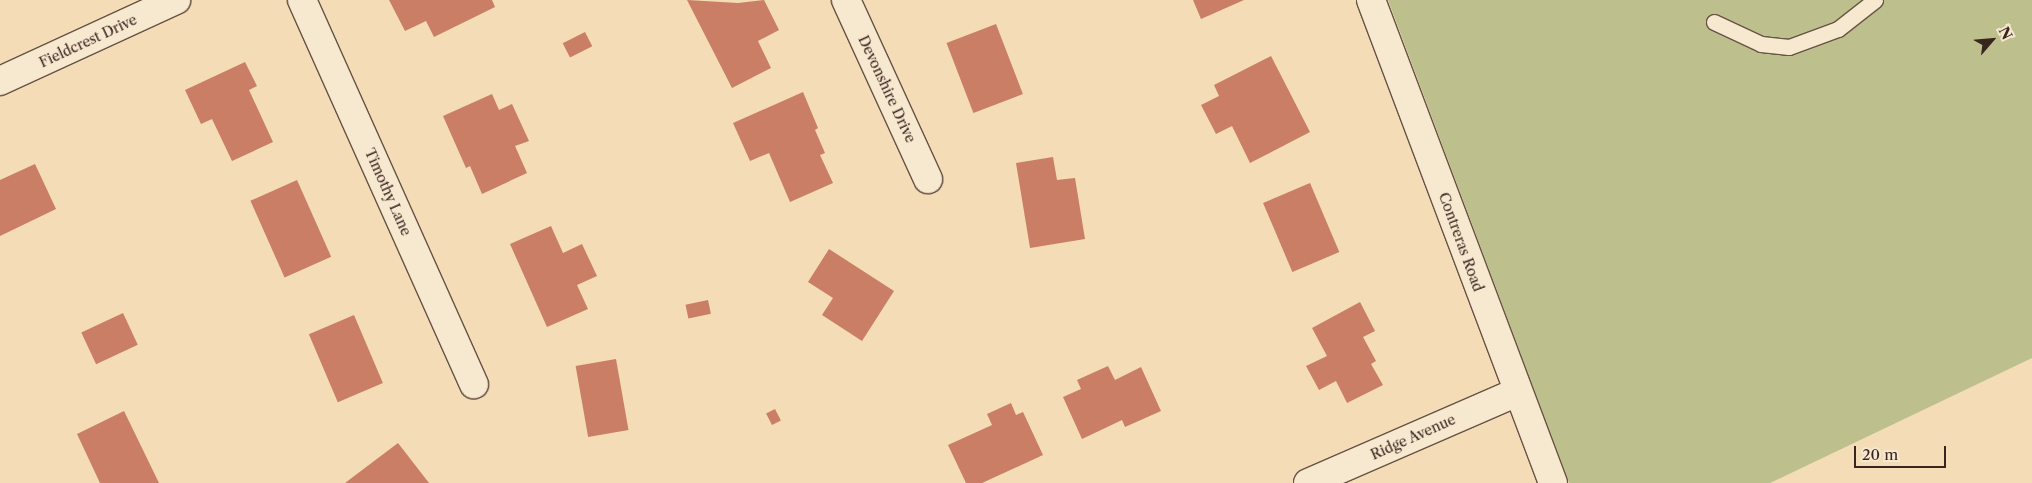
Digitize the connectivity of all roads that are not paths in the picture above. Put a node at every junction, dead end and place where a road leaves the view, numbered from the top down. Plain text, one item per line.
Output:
1 (176, 0) edge
2 (302, 0) edge
3 (846, 0) edge
4 (1371, 0) edge
5 (1875, 0) edge
6 (1714, 22) dead end
7 (0, 81) edge
8 (928, 179) dead end
9 (474, 384) dead end
10 (1517, 392) junction
11 (1308, 483) edge
12 (1553, 483) edge

1 - 7 street, Fieldcrest Drive
2 - 9 street, Timothy Lane
3 - 8 street, Devonshire Drive
4 - 10 street, Contreras Road
5 - 6 lane
10 - 11 street, Ridge Avenue
10 - 12 street, Contreras Road

